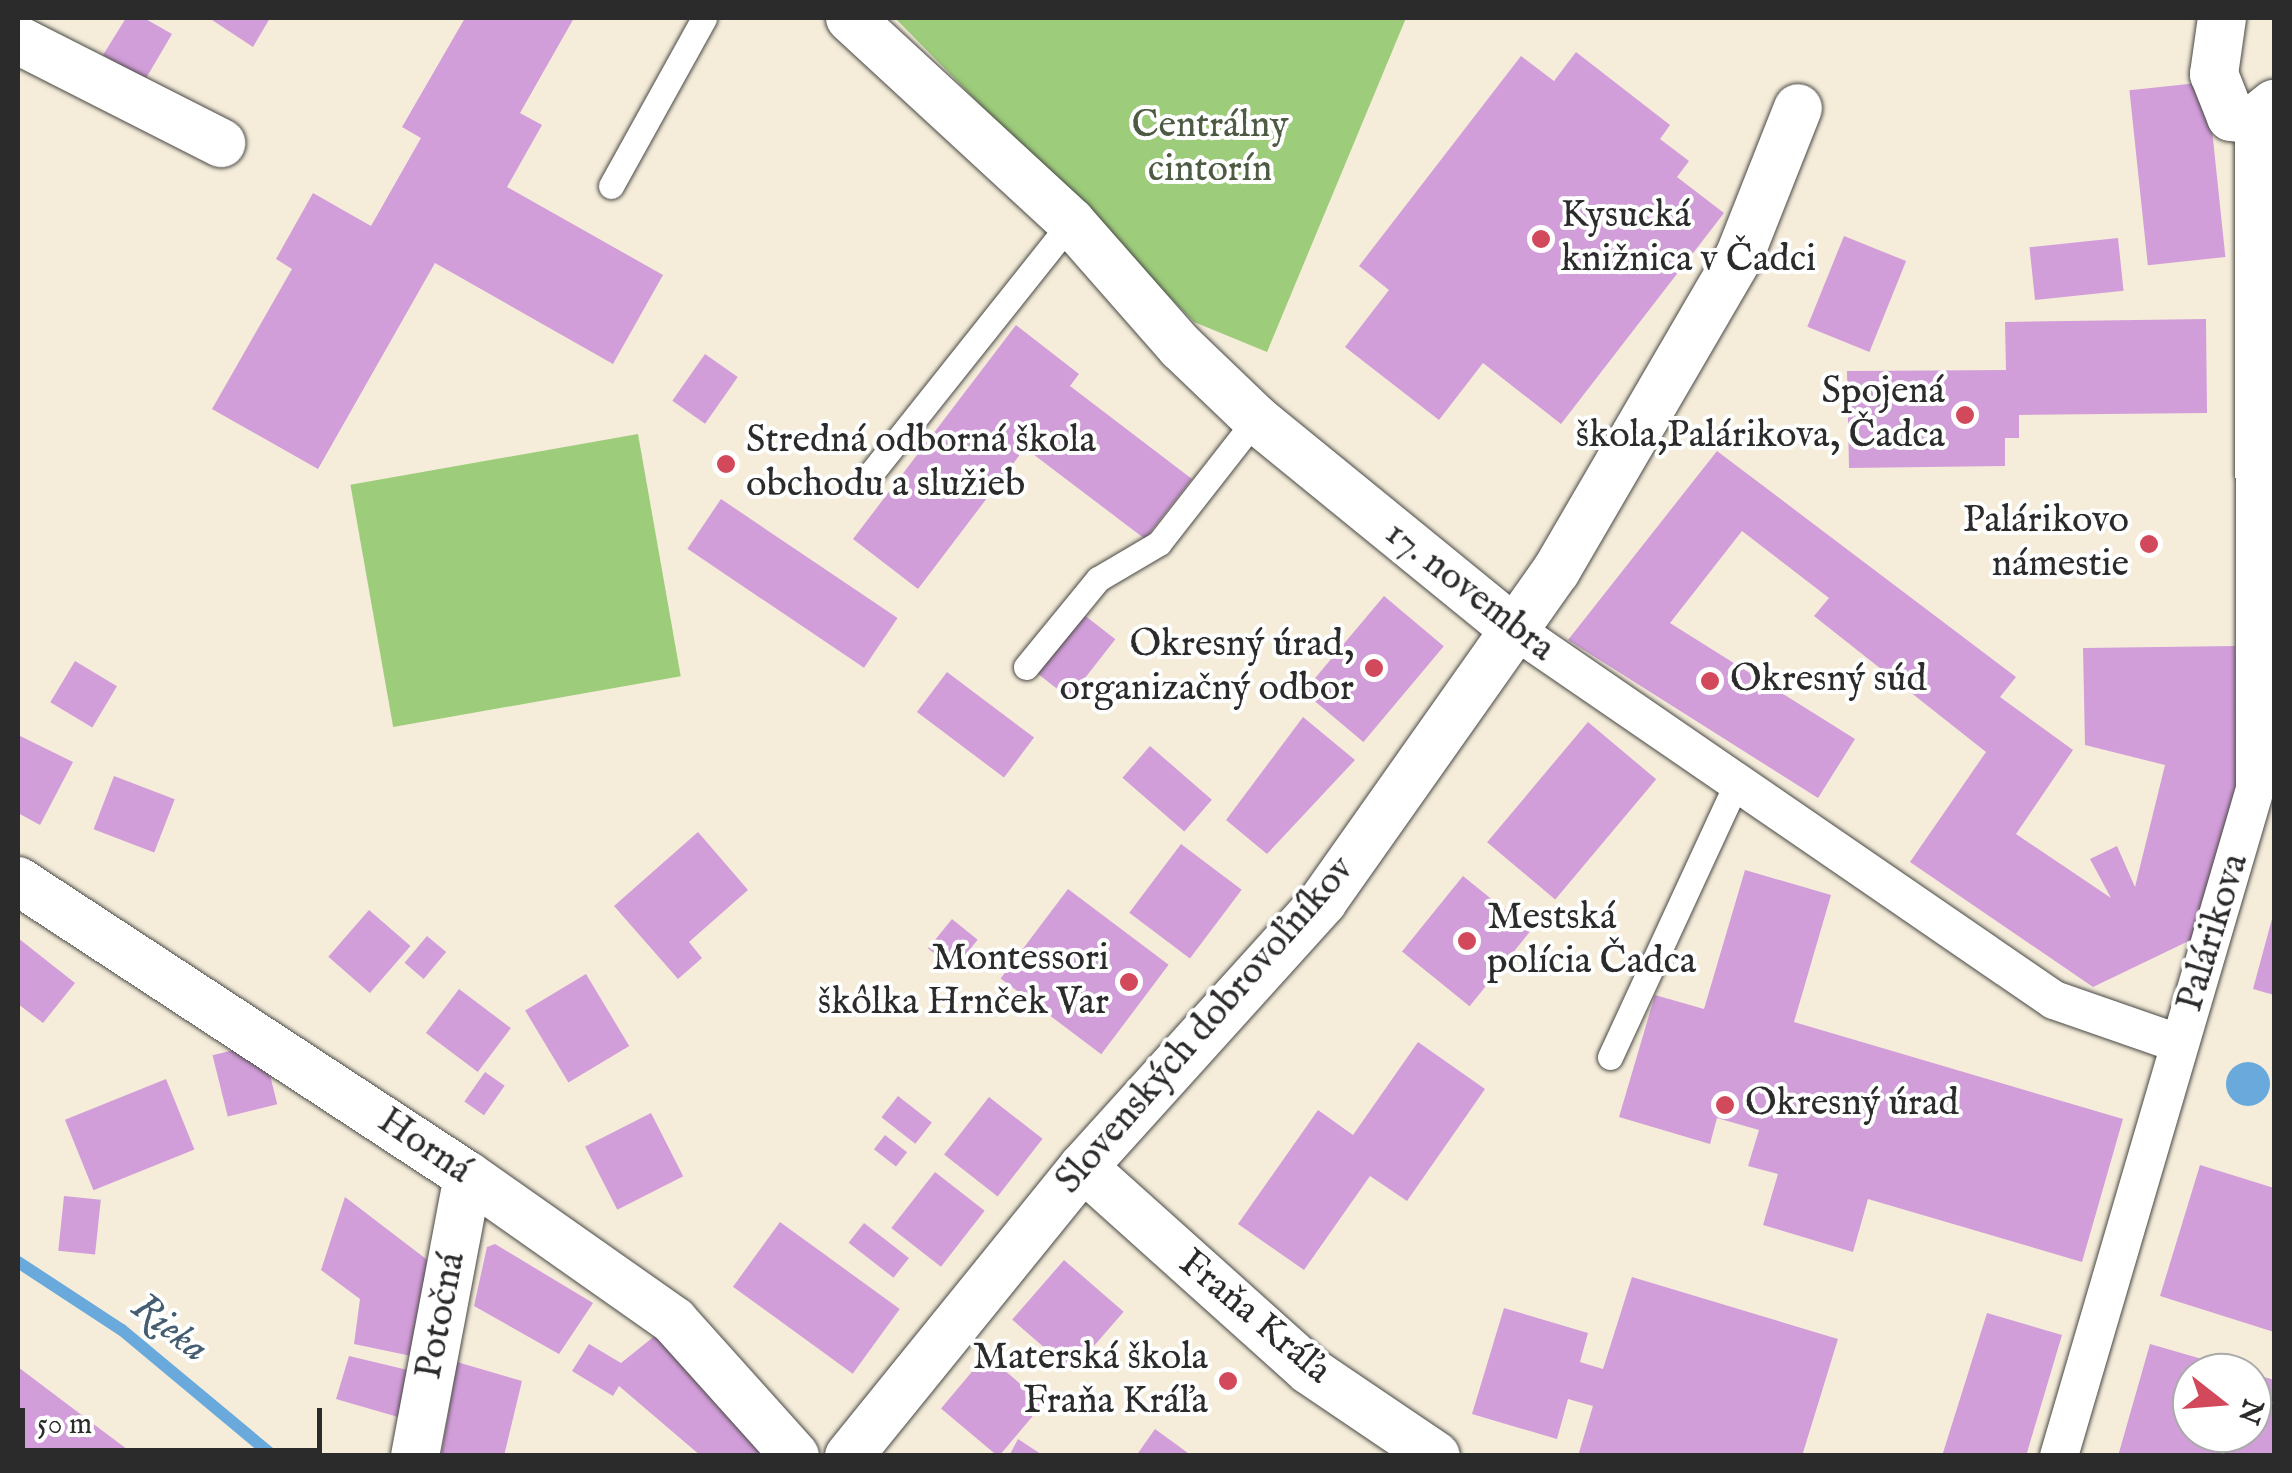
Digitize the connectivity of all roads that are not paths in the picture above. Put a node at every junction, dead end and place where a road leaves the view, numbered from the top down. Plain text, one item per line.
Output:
1 (704, 18) edge
2 (850, 18) edge
3 (2222, 18) edge
4 (18, 40) edge
5 (1798, 108) dead end
6 (2264, 112) edge
7 (221, 143) dead end
8 (611, 186) dead end
9 (1071, 222) junction
10 (1256, 419) junction
11 (873, 471) dead end
12 (1514, 630) junction
13 (1026, 667) dead end
14 (1735, 786) junction
15 (18, 882) edge
16 (2180, 1044) junction
17 (1610, 1057) dead end
18 (1082, 1167) junction
19 (468, 1176) junction
20 (415, 1456) edge
21 (794, 1456) edge
22 (850, 1456) edge
23 (1436, 1456) edge
24 (2059, 1456) edge

1 - 8 lane
2 - 9 street, 17. novembra
3 - 6 street
4 - 7 street
5 - 12 street, Slovenských dobrovoľníkov
6 - 16 street, Palárikova
9 - 10 street, 17. novembra
9 - 11 lane
10 - 12 street, 17. novembra
10 - 13 lane
12 - 14 street, 17. novembra
12 - 18 street, Slovenských dobrovoľníkov
14 - 16 street, 17. novembra
14 - 17 lane
15 - 19 street, Horná
16 - 24 street, Palárikova
18 - 22 street, Slovenských dobrovoľníkov
18 - 23 street, Fraňa Kráľa
19 - 20 street, Potočná
19 - 21 street, Horná

